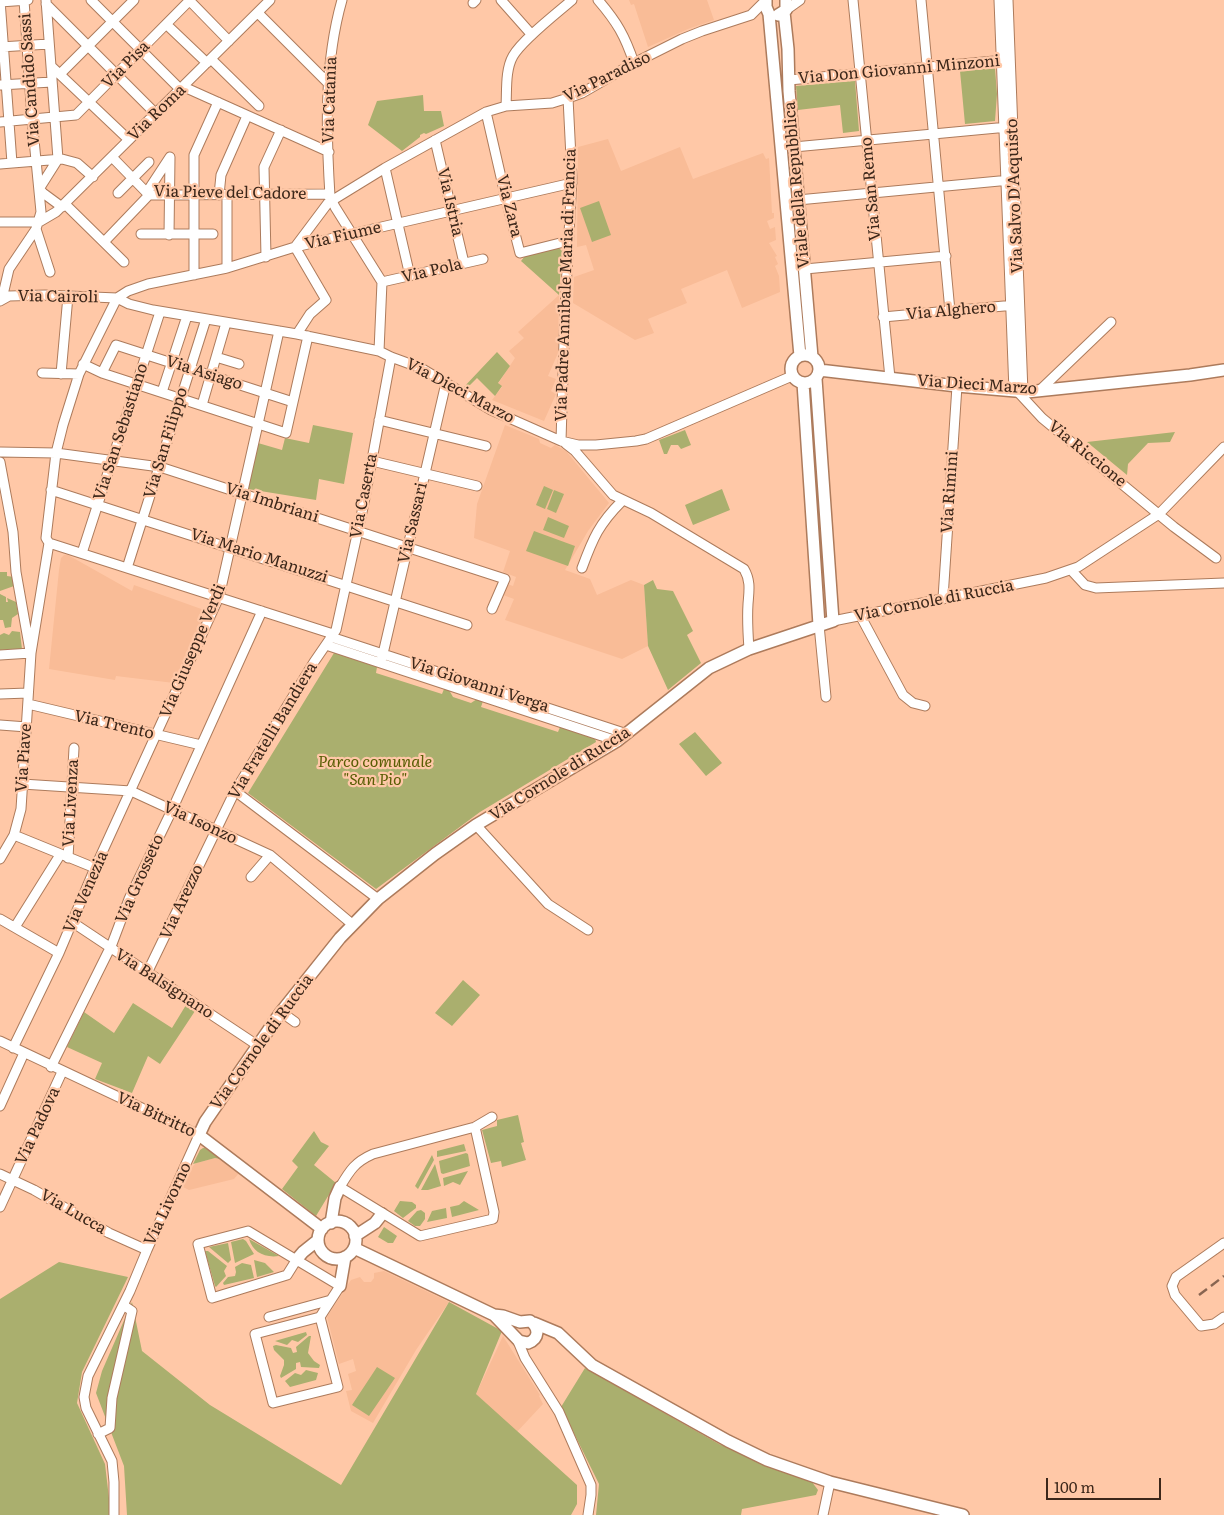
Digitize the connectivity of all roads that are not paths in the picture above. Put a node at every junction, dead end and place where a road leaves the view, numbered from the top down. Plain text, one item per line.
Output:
1 (24, 0) edge
2 (28, 0) edge
3 (92, 0) edge
4 (134, 0) edge
5 (189, 0) edge
6 (270, 0) edge
7 (342, 0) edge
8 (502, 0) edge
9 (572, 0) edge
10 (598, 0) edge
11 (800, 0) edge
12 (853, 0) edge
13 (923, 0) edge
14 (999, 0) edge
15 (1008, 0) edge
16 (0, 1) edge
17 (765, 1) edge
18 (46, 2) edge
19 (786, 7) edge
20 (258, 13) junction
21 (769, 14) junction
22 (751, 15) junction
23 (113, 22) junction
24 (166, 24) junction
25 (532, 35) junction
26 (229, 41) junction
27 (49, 44) junction
28 (27, 45) junction
29 (88, 46) junction
30 (2, 47) edge
31 (141, 50) junction
32 (1006, 60) junction
33 (209, 61) junction
34 (634, 63) junction
35 (51, 66) junction
36 (926, 68) junction
37 (60, 74) junction
38 (860, 74) junction
39 (116, 75) junction
40 (788, 80) junction
41 (52, 82) junction
42 (29, 83) junction
43 (329, 84) junction
44 (3, 85) edge
45 (182, 88) junction
46 (568, 98) junction
47 (90, 101) junction
48 (218, 102) junction
49 (259, 106) dead end
50 (506, 106) junction
51 (486, 112) junction
52 (156, 114) junction
53 (247, 116) junction
54 (56, 118) junction
55 (32, 120) junction
56 (5, 121) edge
57 (1008, 127) junction
58 (280, 130) junction
59 (933, 134) junction
60 (130, 140) junction
61 (436, 140) junction
62 (867, 140) junction
63 (794, 147) junction
64 (329, 152) junction
65 (112, 158) junction
66 (58, 159) junction
67 (36, 161) junction
68 (149, 162) dead end
69 (12, 163) junction
70 (0, 164) edge
71 (385, 168) junction
72 (93, 177) junction
73 (133, 178) junction
74 (1010, 180) junction
75 (572, 182) junction
76 (939, 186) junction
77 (39, 189) junction
78 (118, 193) dead end
79 (148, 193) junction
80 (872, 193) junction
81 (170, 195) junction
82 (194, 195) junction
83 (223, 195) junction
84 (266, 195) junction
85 (331, 198) junction
86 (506, 199) junction
87 (798, 200) junction
88 (64, 205) junction
89 (452, 211) junction
90 (0, 222) edge
91 (399, 223) junction
92 (38, 225) junction
93 (140, 234) dead end
94 (169, 234) junction
95 (194, 234) junction
96 (213, 234) dead end
97 (353, 235) junction
98 (568, 241) junction
99 (104, 242) junction
100 (296, 247) junction
101 (946, 256) junction
102 (266, 257) junction
103 (483, 259) dead end
104 (124, 262) dead end
105 (878, 262) junction
106 (464, 264) junction
107 (226, 268) junction
108 (805, 269) junction
109 (5, 270) edge
110 (50, 272) dead end
111 (194, 274) junction
112 (410, 276) junction
113 (382, 282) junction
114 (68, 296) junction
115 (117, 298) junction
116 (1, 300) edge
117 (1015, 305) junction
118 (950, 311) junction
119 (160, 312) junction
120 (187, 316) junction
121 (883, 317) junction
122 (206, 319) junction
123 (1111, 322) dead end
124 (226, 323) junction
125 (279, 331) junction
126 (297, 334) junction
127 (308, 336) junction
128 (379, 351) junction
129 (146, 355) junction
130 (800, 356) junction
131 (216, 357) junction
132 (391, 357) junction
133 (812, 357) junction
134 (172, 363) junction
135 (83, 364) junction
136 (239, 364) dead end
137 (190, 369) junction
138 (1224, 370) edge
139 (42, 372) dead end
140 (102, 373) junction
141 (61, 374) junction
142 (78, 374) junction
143 (818, 374) junction
144 (210, 375) junction
145 (792, 376) junction
146 (890, 378) junction
147 (136, 383) junction
148 (446, 383) junction
149 (803, 383) junction
150 (957, 386) junction
151 (1018, 391) junction
152 (1039, 391) junction
153 (162, 392) junction
154 (265, 393) junction
155 (180, 398) junction
156 (293, 402) junction
157 (202, 405) junction
158 (379, 420) junction
159 (258, 423) junction
160 (435, 433) junction
161 (561, 441) junction
162 (486, 446) dead end
163 (1224, 447) edge
164 (0, 452) edge
165 (56, 453) junction
166 (111, 460) junction
167 (372, 461) junction
168 (0, 462) edge
169 (160, 467) junction
170 (425, 474) junction
171 (477, 486) dead end
172 (52, 490) junction
173 (243, 494) junction
174 (622, 501) junction
175 (4, 502) edge
176 (97, 504) junction
177 (1159, 514) junction
178 (143, 519) junction
179 (358, 531) junction
180 (49, 543) junction
181 (231, 547) junction
182 (408, 547) junction
183 (82, 553) junction
184 (1216, 558) dead end
185 (127, 568) junction
186 (582, 568) dead end
187 (1071, 570) junction
188 (1224, 583) edge
189 (346, 584) junction
190 (219, 597) junction
191 (943, 598) junction
192 (395, 602) junction
193 (492, 609) dead end
194 (21, 610) junction
195 (39, 611) junction
196 (262, 611) junction
197 (860, 615) junction
198 (833, 621) junction
199 (466, 625) dead end
200 (819, 626) junction
201 (332, 635) junction
202 (326, 646) junction
203 (749, 649) junction
204 (31, 653) junction
205 (383, 653) junction
206 (0, 655) edge
207 (380, 663) junction
208 (28, 693) junction
209 (0, 694) edge
210 (826, 697) dead end
211 (28, 704) junction
212 (925, 706) dead end
213 (0, 725) edge
214 (27, 727) junction
215 (627, 734) junction
216 (157, 735) junction
217 (617, 741) junction
218 (201, 746) junction
219 (74, 748) dead end
220 (22, 784) junction
221 (72, 787) junction
222 (132, 791) junction
223 (235, 791) junction
224 (172, 810) junction
225 (476, 825) junction
226 (216, 830) junction
227 (14, 835) junction
228 (270, 855) junction
229 (64, 856) junction
230 (0, 859) edge
231 (95, 868) junction
232 (251, 877) dead end
233 (378, 899) junction
234 (0, 919) edge
235 (72, 922) junction
236 (352, 924) junction
237 (15, 927) junction
238 (588, 930) dead end
239 (110, 949) junction
240 (59, 953) junction
241 (147, 973) junction
242 (281, 1012) junction
243 (295, 1022) dead end
244 (0, 1041) edge
245 (258, 1045) junction
246 (13, 1048) junction
247 (24, 1053) junction
248 (52, 1067) junction
249 (62, 1072) junction
250 (0, 1106) edge
251 (492, 1117) dead end
252 (475, 1127) junction
253 (199, 1135) junction
254 (0, 1174) edge
255 (13, 1180) junction
256 (340, 1187) junction
257 (0, 1207) edge
258 (382, 1214) junction
259 (326, 1226) junction
260 (355, 1236) junction
261 (318, 1240) junction
262 (1224, 1243) edge
263 (354, 1248) junction
264 (147, 1250) junction
265 (345, 1257) junction
266 (297, 1259) junction
267 (340, 1286) junction
268 (331, 1300) junction
269 (123, 1305) junction
270 (494, 1315) junction
271 (269, 1316) dead end
272 (320, 1317) junction
273 (1224, 1317) edge
274 (520, 1322) junction
275 (534, 1323) junction
276 (516, 1337) junction
277 (566, 1340) junction
278 (532, 1341) junction
279 (529, 1362) junction
280 (98, 1434) junction
281 (830, 1482) junction
282 (114, 1515) edge
283 (588, 1515) edge
284 (823, 1515) edge
285 (963, 1515) edge

1 - 2 street
1 - 16 street
1 - 28 street, Via Candido Sassi
3 - 23 street
4 - 23 street
5 - 24 street, Via Pisa
5 - 26 street
6 - 20 street, Via Roma
7 - 43 street, Via Catania
8 - 25 street
9 - 25 street
10 - 34 street
11 - 19 street
12 - 38 street, Via San Remo
13 - 36 street
14 - 32 street, Via Salvo D'Acquisto
15 - 32 street, Via Salvo D'Acquisto
16 - 30 street
17 - 21 main road, Viale della Repubblica
17 - 22 street, Via Paradiso
18 - 27 street
18 - 29 street
19 - 21 main road
19 - 40 main road, Viale della Repubblica
20 - 26 street, Via Roma
20 - 43 street
21 - 22 street, Via Paradiso
21 - 130 main road, Viale della Repubblica
22 - 34 street, Via Paradiso
23 - 29 street
23 - 31 street
24 - 31 street, Via Pisa
24 - 33 street
25 - 50 street
26 - 33 street, Via Roma
27 - 28 street
27 - 35 street
28 - 30 street
28 - 42 street, Via Candido Sassi
29 - 37 street
29 - 39 street
30 - 44 street
31 - 39 street, Via Pisa
31 - 45 street
32 - 36 street, Via Don Giovanni Minzoni
32 - 57 street, Via Salvo D'Acquisto
33 - 45 street, Via Roma
33 - 49 street
34 - 46 street, Via Paradiso
35 - 37 street
35 - 41 street
36 - 38 street, Via Don Giovanni Minzoni
36 - 59 street
37 - 47 street
38 - 40 street, Via Don Giovanni Minzoni
38 - 62 street, Via San Remo
39 - 47 street, Via Pisa
39 - 52 street
40 - 63 main road, Viale della Repubblica
41 - 42 street
41 - 54 street
42 - 44 street
42 - 55 street, Via Candido Sassi
43 - 64 street, Via Catania
44 - 56 street
45 - 48 street
45 - 52 street, Via Roma
46 - 50 street, Via Paradiso
46 - 75 street, Via Padre Annibale Maria di Francia
47 - 54 street, Via Pisa
47 - 60 street
48 - 53 street
48 - 82 street
50 - 51 street, Via Paradiso
51 - 61 street, Via Paradiso
51 - 86 street, Via Zara
52 - 60 street, Via Roma
53 - 58 street
53 - 83 street
54 - 55 street, Via Pisa
54 - 66 street
55 - 56 street, Via Pisa
55 - 67 street, Via Candido Sassi
56 - 69 street
57 - 59 street
57 - 74 street, Via Salvo D'Acquisto
58 - 64 street
58 - 84 street
59 - 62 street
59 - 76 street
60 - 65 street, Via Roma
61 - 71 street, Via Paradiso
61 - 89 street, Via Istria
62 - 63 street
62 - 80 street, Via San Remo
63 - 87 main road, Viale della Repubblica
64 - 85 street, Via Catania
65 - 72 street, Via Roma
65 - 73 street, Via Pieve del Cadore
66 - 67 street
66 - 72 street
66 - 77 street
67 - 69 street
67 - 77 street, Via Candido Sassi
68 - 73 street
69 - 70 street
71 - 85 street, Via Paradiso
71 - 91 street
72 - 88 street, Via Roma
73 - 78 street
73 - 79 street, Via Pieve del Cadore
74 - 76 street
74 - 117 street, Via Salvo D'Acquisto
75 - 86 street, Via Fiume
75 - 98 street, Via Padre Annibale Maria di Francia
76 - 80 street
76 - 101 street
77 - 88 street
77 - 92 street, Via Candido Sassi
79 - 81 street, Via Pieve del Cadore
79 - 81 street
79 - 99 street
80 - 87 street
80 - 105 street, Via San Remo
81 - 82 street, Via Pieve del Cadore
81 - 94 street
82 - 83 street, Via Pieve del Cadore
82 - 95 street
83 - 84 street, Via Pieve del Cadore
83 - 107 street
84 - 85 street, Via Pieve del Cadore
84 - 102 street
85 - 97 street
85 - 100 street
86 - 89 street, Via Fiume
86 - 98 street, Via Zara
87 - 108 main road, Viale della Repubblica
88 - 92 street, Via Roma
88 - 99 street
89 - 91 street, Via Fiume
89 - 106 street, Via Istria
90 - 92 street
91 - 97 street, Via Fiume
91 - 112 street
92 - 109 street
92 - 110 street
93 - 94 street
94 - 95 street
95 - 96 street
95 - 111 street
97 - 100 street, Via Fiume
97 - 113 street
98 - 161 street, Via Padre Annibale Maria di Francia
99 - 104 street
100 - 102 street, Via Fiume
100 - 126 street
101 - 105 street
101 - 118 street
102 - 107 street, Via Fiume
103 - 106 street, Via Pola
105 - 108 street
105 - 121 street, Via San Remo
106 - 112 street, Via Pola
107 - 111 street, Via Fiume
108 - 133 main road, Viale della Repubblica
109 - 116 street
111 - 115 street, Via Fiume
112 - 113 street, Via Pola
113 - 128 street
114 - 115 street, Via Cairoli
114 - 116 street, Via Cairoli
114 - 141 street
115 - 119 street, Via Dieci Marzo
115 - 135 street
117 - 118 street, Via Alghero
117 - 151 street, Via Salvo D'Acquisto
118 - 121 street, Via Alghero
119 - 120 street, Via Dieci Marzo
119 - 129 street, Via San Sebastiano
120 - 122 street, Via Dieci Marzo
120 - 134 street
121 - 146 street, Via San Remo
122 - 124 street, Via Dieci Marzo
122 - 137 street, Via San Filippo
123 - 152 street
124 - 125 street, Via Dieci Marzo
124 - 131 street
125 - 126 street, Via Dieci Marzo
125 - 154 street, Via Giuseppe Verdi
126 - 127 street, Via Dieci Marzo
127 - 128 street, Via Dieci Marzo
127 - 156 street
128 - 132 street, Via Dieci Marzo
129 - 134 street, Via Asiago
129 - 140 street, Via Asiago
129 - 147 street, Via San Sebastiano
130 - 133 main road
130 - 145 main road
131 - 136 street
131 - 144 street
132 - 148 street, Via Dieci Marzo
132 - 158 street, Via Caserta
133 - 143 main road
134 - 137 street, Via Asiago
134 - 153 street
135 - 140 street
135 - 142 street
137 - 144 street, Via Asiago
137 - 155 street, Via San Filippo
138 - 152 main road, Via Dieci Marzo
139 - 141 street
140 - 147 street
141 - 142 street
142 - 165 street
143 - 146 main road, Via Dieci Marzo
143 - 149 main road
143 - 198 main road
144 - 154 street, Via Asiago
144 - 157 street
145 - 149 main road
145 - 161 street, Via Dieci Marzo
146 - 150 main road, Via Dieci Marzo
147 - 153 street
147 - 166 street, Via San Sebastiano
148 - 160 street, Via Sassari
148 - 161 street, Via Dieci Marzo
149 - 200 main road
150 - 151 main road, Via Dieci Marzo
150 - 191 street, Via Rimini
151 - 152 main road, Via Dieci Marzo
151 - 177 street, Via Riccione
153 - 155 street
154 - 156 street, Via Asiago
154 - 159 street, Via Giuseppe Verdi
155 - 157 street
155 - 169 street, Via San Filippo
156 - 159 street
157 - 159 street
158 - 160 street
158 - 167 street, Via Caserta
159 - 173 street, Via Giuseppe Verdi
160 - 162 street
160 - 170 street, Via Sassari
161 - 174 street
163 - 177 street, Via Cornole di Ruccia
164 - 165 street, Via Imbriani
165 - 166 street, Via Imbriani
165 - 172 street
166 - 169 street, Via Imbriani
166 - 176 street, Via San Sebastiano
167 - 170 street
167 - 179 street, Via Caserta
168 - 175 street
169 - 173 street, Via Imbriani
169 - 178 street, Via San Filippo
170 - 171 street
170 - 182 street, Via Sassari
172 - 176 street, Via Mario Manuzzi
172 - 180 street
173 - 179 street, Via Imbriani
173 - 181 street, Via Giuseppe Verdi
174 - 186 street
174 - 203 street
175 - 194 street
176 - 178 street, Via Mario Manuzzi
176 - 183 street, Via San Sebastiano
177 - 184 street, Via Riccione
177 - 187 street, Via Cornole di Ruccia
178 - 181 street, Via Mario Manuzzi
178 - 185 street, Via San Filippo
179 - 182 street, Via Imbriani
179 - 189 street, Via Caserta
180 - 183 street, Via Giovanni Verga
180 - 195 street
181 - 189 street, Via Mario Manuzzi
181 - 190 street, Via Giuseppe Verdi
182 - 192 street, Via Sassari
182 - 193 street, Via Imbriani
183 - 185 street, Via Giovanni Verga
185 - 190 street, Via Giovanni Verga
187 - 188 street
187 - 191 street, Via Cornole di Ruccia
189 - 192 street, Via Mario Manuzzi
189 - 201 street, Via Caserta
190 - 196 street, Via Giovanni Verga
190 - 216 street, Via Giuseppe Verdi
191 - 197 street, Via Cornole di Ruccia
192 - 199 street, Via Mario Manuzzi
192 - 205 street, Via Sassari
194 - 195 street
194 - 204 street
195 - 204 street
196 - 201 street, Via Giovanni Verga
196 - 218 street, Via Grosseto
197 - 198 street, Via Cornole di Ruccia
197 - 212 street
198 - 200 main road, Via Cornole di Ruccia
200 - 203 main road, Via Cornole di Ruccia
200 - 210 street
201 - 202 street, Via Fratelli Bandiera
201 - 205 street, Via Giovanni Verga
202 - 207 street, Via Giovanni Verga
202 - 223 street, Via Fratelli Bandiera
203 - 215 main road, Via Cornole di Ruccia
204 - 206 street
204 - 208 street, Via Piave
205 - 207 street, Via Sassari
205 - 215 street, Via Giovanni Verga
207 - 217 street, Via Giovanni Verga
208 - 209 street
208 - 211 street, Via Piave
211 - 214 street, Via Piave
211 - 216 street, Via Trento
213 - 214 street
214 - 220 street, Via Piave
215 - 217 main road, Via Cornole di Ruccia
216 - 218 street, Via Trento
216 - 222 street, Via Venezia
217 - 225 main road, Via Cornole di Ruccia
218 - 224 street, Via Grosseto
219 - 221 street, Via Livenza
220 - 221 street, Via Isonzo
220 - 227 street, Via Piave
221 - 222 street, Via Isonzo
221 - 229 street, Via Livenza
222 - 224 street, Via Isonzo
222 - 231 street, Via Venezia
223 - 226 street, Via Fratelli Bandiera
223 - 233 street
224 - 226 street, Via Isonzo
224 - 239 street, Via Grosseto
225 - 233 main road, Via Cornole di Ruccia
225 - 238 street
226 - 228 street, Via Isonzo
226 - 241 street, Via Arezzo
227 - 229 street
227 - 230 street, Via Piave
228 - 232 street
228 - 236 street, Via Isonzo
229 - 231 street
229 - 237 street
231 - 235 street, Via Venezia
233 - 236 main road, Via Cornole di Ruccia
234 - 237 street
235 - 239 street, Via Balsignano
235 - 240 street, Via Venezia
236 - 242 main road, Via Cornole di Ruccia
237 - 240 street
239 - 241 street, Via Balsignano
239 - 248 street, Via Grosseto
240 - 246 street, Via Venezia
241 - 245 street, Via Balsignano
242 - 243 street
242 - 245 main road, Via Cornole di Ruccia
244 - 246 street, Via Bitritto
245 - 253 main road, Via Cornole di Ruccia
246 - 247 street, Via Bitritto
247 - 248 street, Via Bitritto
247 - 250 street
248 - 249 street, Via Bitritto
249 - 253 street, Via Bitritto
249 - 255 street, Via Padova
251 - 252 street
252 - 256 street
252 - 258 street
253 - 259 main road, Via Bitritto
253 - 264 street, Via Livorno
254 - 255 street, Via Lucca
255 - 257 street, Via Padova
255 - 264 street, Via Lucca
256 - 258 street
256 - 259 main road
258 - 260 main road
259 - 260 main road
259 - 261 main road
260 - 263 main road
261 - 265 main road
261 - 266 main road
262 - 273 street
263 - 265 main road
263 - 270 main road
264 - 269 street, Via Livorno
265 - 267 main road
266 - 266 street
266 - 267 street
267 - 268 street
268 - 271 street
268 - 272 street
269 - 280 street, Via Livorno
269 - 280 street
270 - 274 main road
270 - 276 main road
272 - 272 street
274 - 275 main road
274 - 276 main road
275 - 277 main road
275 - 278 main road
276 - 278 main road
276 - 279 street
277 - 278 main road
277 - 281 main road
278 - 279 street
279 - 283 street
280 - 282 street, Via Livorno
281 - 284 street
281 - 285 main road

